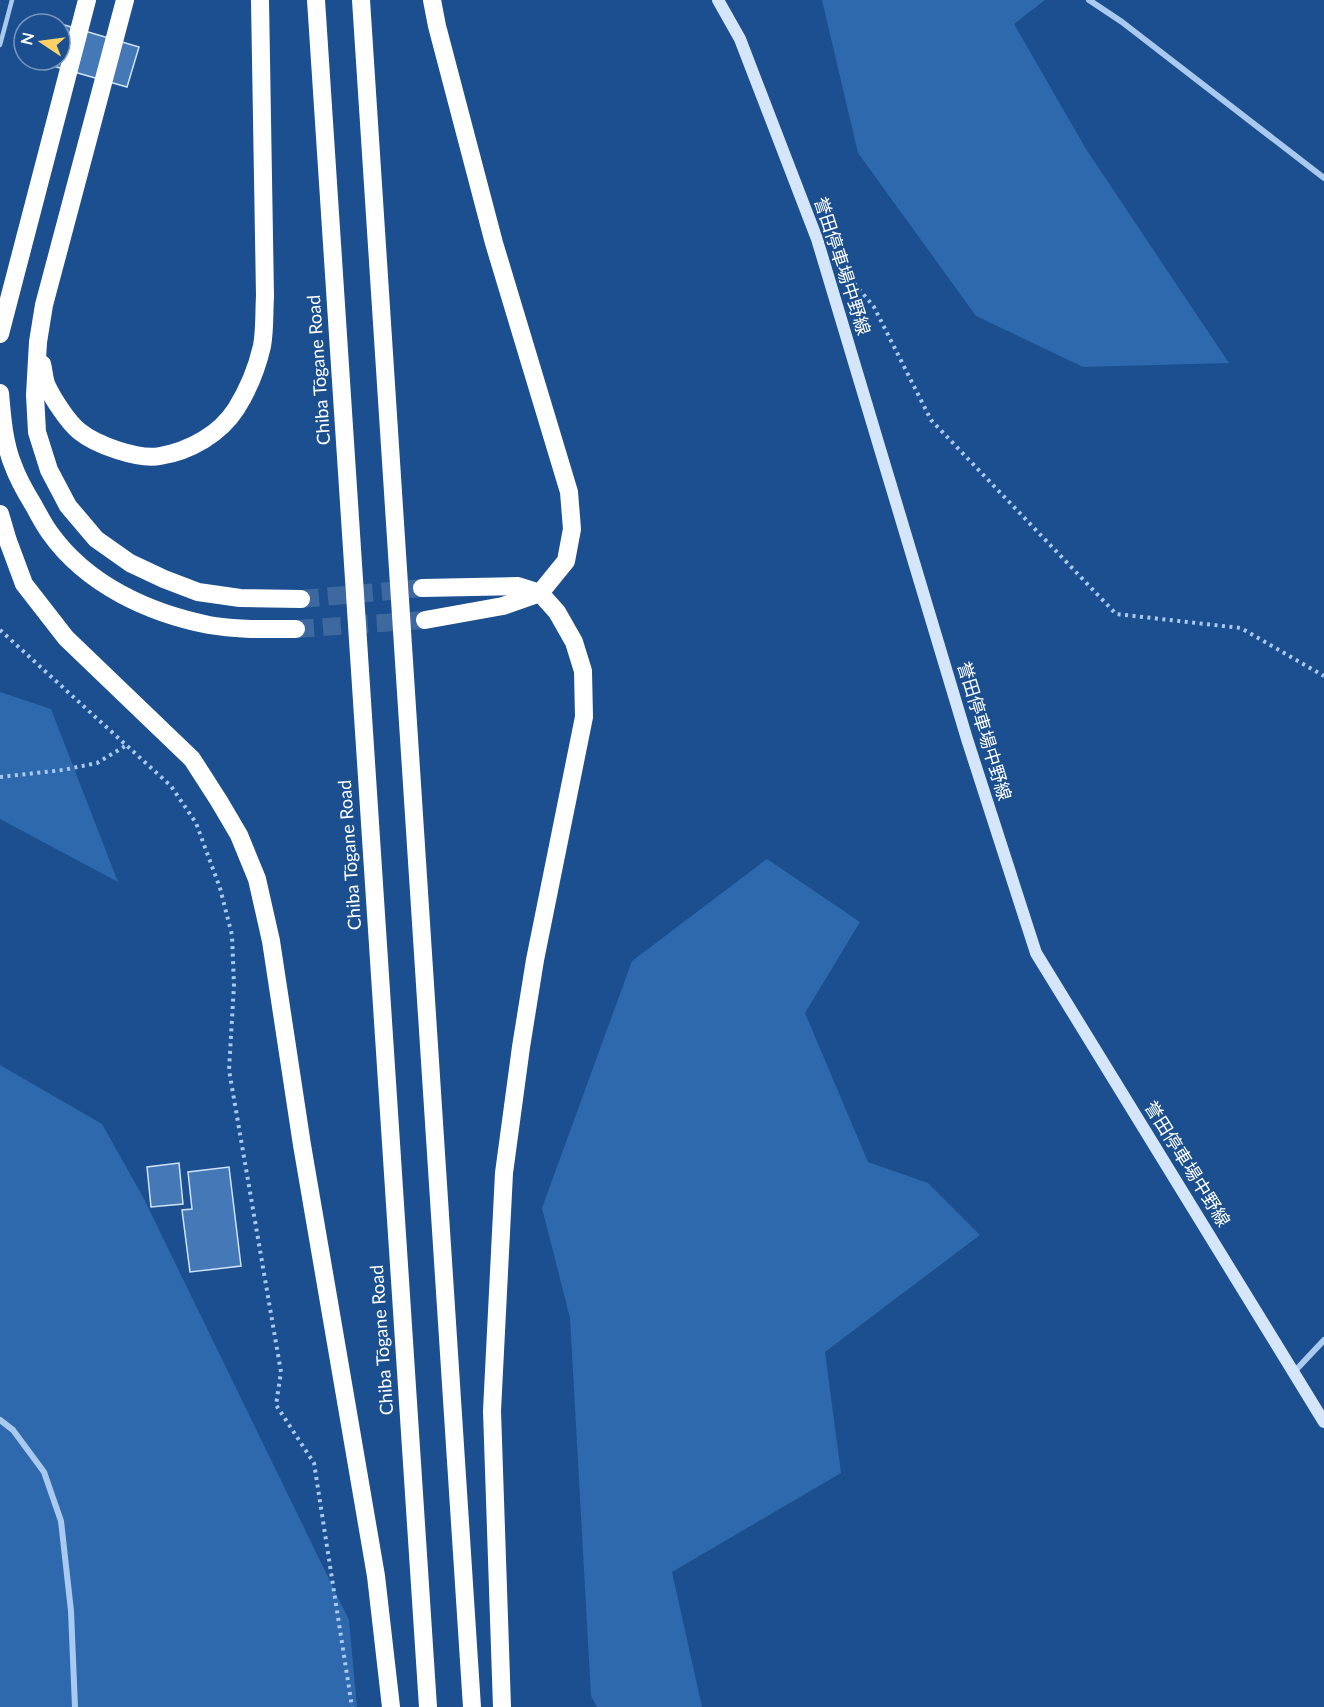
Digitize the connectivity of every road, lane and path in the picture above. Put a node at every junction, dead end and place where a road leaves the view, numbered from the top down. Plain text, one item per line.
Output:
1 (12, 0) edge
2 (87, 0) edge
3 (125, 0) edge
4 (260, 0) edge
5 (316, 0) edge
6 (361, 0) edge
7 (432, 0) edge
8 (718, 0) edge
9 (1089, 0) edge
10 (0, 45) edge
11 (1324, 178) edge
12 (852, 281) dead end
13 (0, 334) edge
14 (38, 342) junction
15 (0, 393) edge
16 (0, 514) edge
17 (422, 588) tunnel mouth
18 (540, 593) junction
19 (301, 599) tunnel mouth
20 (425, 620) tunnel mouth
21 (296, 629) tunnel mouth
22 (0, 630) edge
23 (1324, 676) edge
24 (127, 745) junction
25 (0, 777) edge
26 (1324, 1340) edge
27 (1294, 1372) junction
28 (0, 1420) edge
29 (1324, 1422) edge
30 (75, 1707) edge
31 (352, 1707) edge
32 (391, 1707) edge
33 (428, 1707) edge
34 (472, 1707) edge
35 (502, 1707) edge

1 - 10 lane
2 - 13 highway
3 - 14 highway
4 - 14 highway
5 - 33 highway, Chiba Tōgane Road
6 - 34 highway
7 - 18 highway
8 - 27 main road, 誉田停車場中野線
9 - 11 street
12 - 23 path
14 - 19 highway
15 - 21 highway
16 - 32 highway
17 - 18 highway
18 - 20 highway
18 - 35 highway
22 - 24 path
24 - 25 path
24 - 31 path
26 - 27 street
27 - 29 main road, 誉田停車場中野線
28 - 30 street

